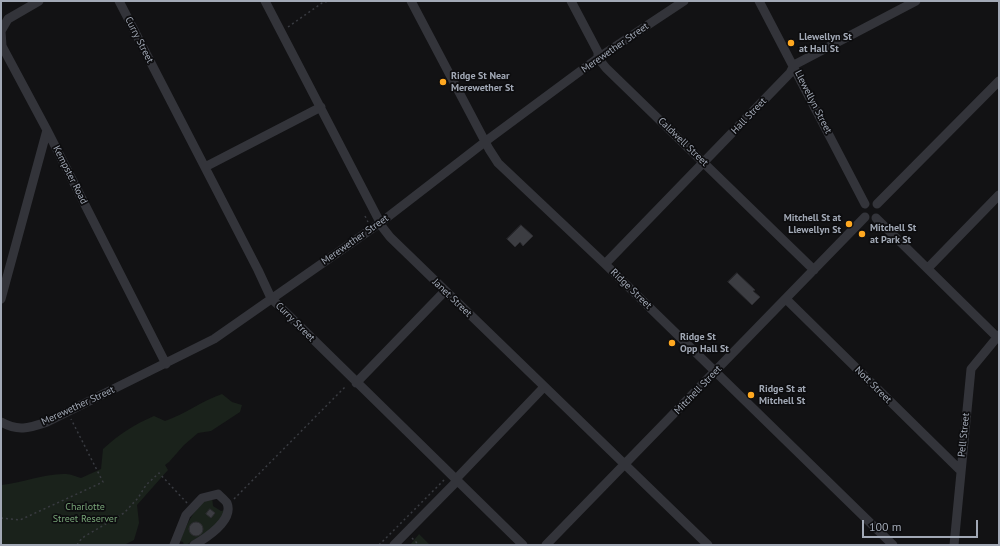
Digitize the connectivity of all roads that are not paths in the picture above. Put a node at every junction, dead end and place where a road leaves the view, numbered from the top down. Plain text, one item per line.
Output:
1 (39, 1) edge
2 (119, 1) edge
3 (265, 1) edge
4 (411, 1) edge
5 (571, 1) edge
6 (684, 1) edge
7 (759, 1) edge
8 (916, 1) edge
9 (598, 58) junction
10 (794, 65) junction
11 (999, 81) edge
12 (321, 107) junction
13 (47, 130) junction
14 (486, 142) junction
15 (704, 162) junction
16 (205, 167) junction
17 (999, 195) edge
18 (865, 204) junction
19 (877, 204) junction
20 (865, 217) junction
21 (876, 218) junction
22 (380, 223) junction
23 (605, 264) junction
24 (928, 268) junction
25 (814, 270) junction
26 (445, 291) junction
27 (271, 298) junction
28 (1, 299) edge
29 (786, 299) junction
30 (998, 336) edge
31 (166, 364) junction
32 (715, 371) junction
33 (356, 383) junction
34 (544, 387) junction
35 (1, 422) edge
36 (625, 464) junction
37 (960, 471) junction
38 (456, 480) junction
39 (174, 545) edge
40 (194, 545) edge
41 (394, 545) edge
42 (523, 545) edge
43 (546, 545) edge
44 (708, 545) edge
45 (893, 545) edge
46 (954, 545) edge

1 - 13 street, Kempster Road
2 - 16 street, Curry Street
3 - 12 street, Janet Street
4 - 14 street, Ridge Street
5 - 9 street, Caldwell Street
6 - 9 street, Merewether Street
7 - 10 street, Llewellyn Street
8 - 10 street, Hall Street
9 - 14 street, Merewether Street
9 - 15 street, Caldwell Street
10 - 15 street, Hall Street
10 - 18 street, Llewellyn Street
11 - 19 street
12 - 16 street
12 - 22 street, Janet Street
13 - 28 street
13 - 31 street, Kempster Road
14 - 22 street, Merewether Street
14 - 23 street, Ridge Street
15 - 23 street, Hall Street
15 - 25 street, Caldwell Street
16 - 27 street, Curry Street
17 - 24 street
18 - 19 street
18 - 20 street
19 - 21 street
20 - 21 street
20 - 25 street, Mitchell Street
21 - 24 street
22 - 26 street, Janet Street
22 - 27 street, Merewether Street
23 - 32 street, Ridge Street
24 - 30 street
25 - 29 street, Mitchell Street
26 - 33 street
26 - 34 street, Janet Street
27 - 31 street, Merewether Street
27 - 33 street, Curry Street
29 - 32 street, Mitchell Street
29 - 37 street, Nott Street
30 - 37 street, Pell Street
31 - 35 street, Merewether Street
32 - 36 street, Mitchell Street
32 - 45 street, Ridge Street
33 - 38 street, Curry Street
34 - 36 street, Janet Street
34 - 38 street
36 - 43 street, Mitchell Street
36 - 44 street, Janet Street
37 - 46 street, Pell Street
38 - 41 street
38 - 42 street, Curry Street
39 - 40 street

